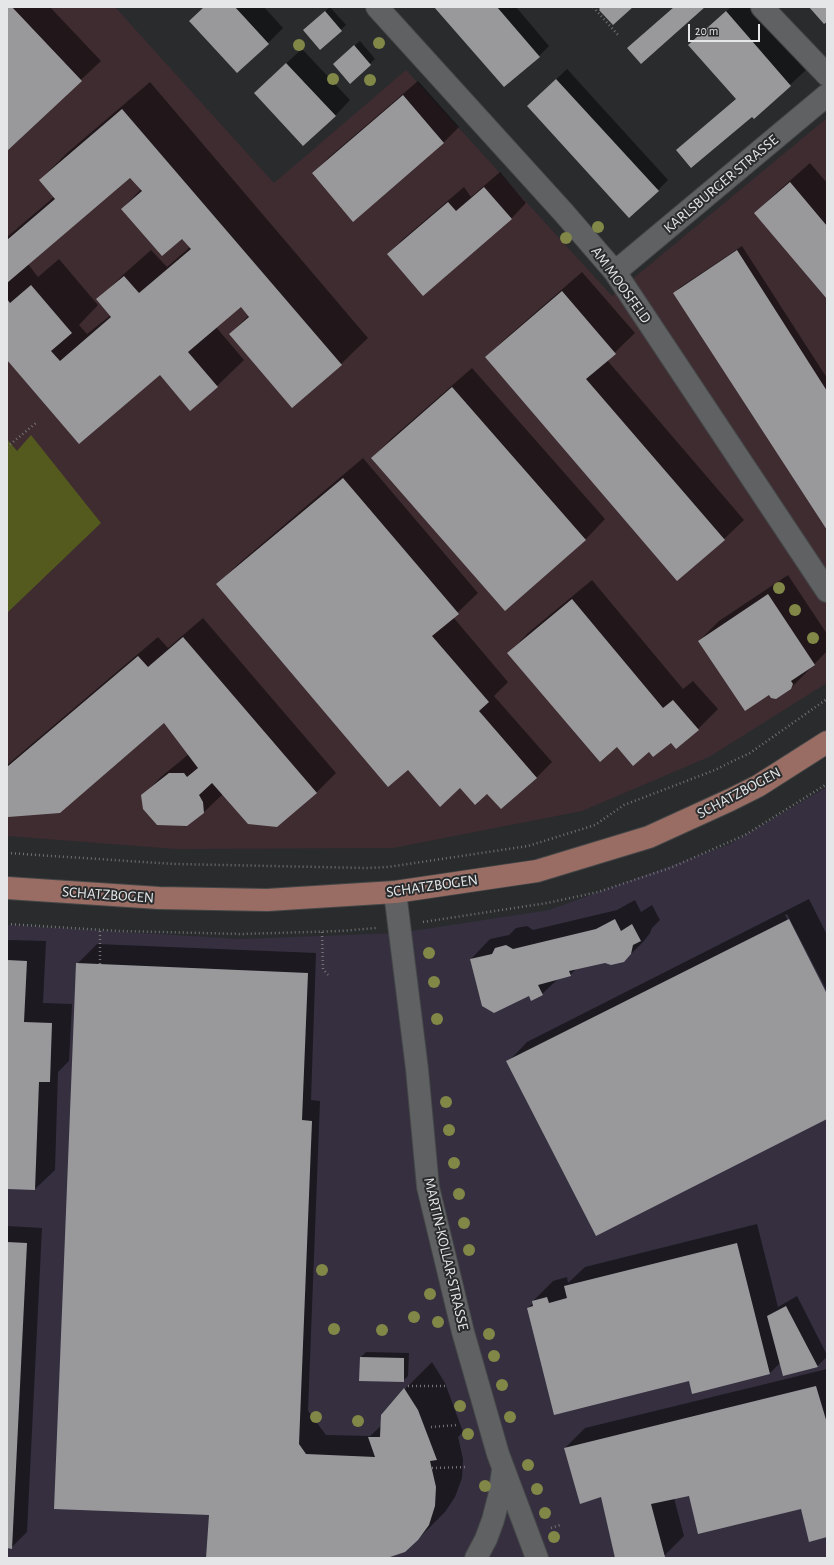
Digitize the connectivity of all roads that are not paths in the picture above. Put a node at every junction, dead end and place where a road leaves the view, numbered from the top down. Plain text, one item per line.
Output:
1 (378, 7) edge
2 (762, 7) edge
3 (827, 75) edge
4 (827, 95) edge
5 (615, 272) junction
6 (827, 591) edge
7 (827, 742) edge
8 (7, 888) edge
9 (395, 892) junction
10 (503, 1467) junction
11 (476, 1558) edge
12 (537, 1558) edge

1 - 5 street, AM MOOSFELD
2 - 3 street
4 - 5 street, KARLSBURGER STRASSE
5 - 6 street, AM MOOSFELD
7 - 9 main road, SCHATZBOGEN
8 - 9 main road, SCHATZBOGEN
9 - 10 street, MARTIN-KOLLAR-STRASSE
10 - 11 street
10 - 12 street, MARTIN-KOLLAR-STRASSE

